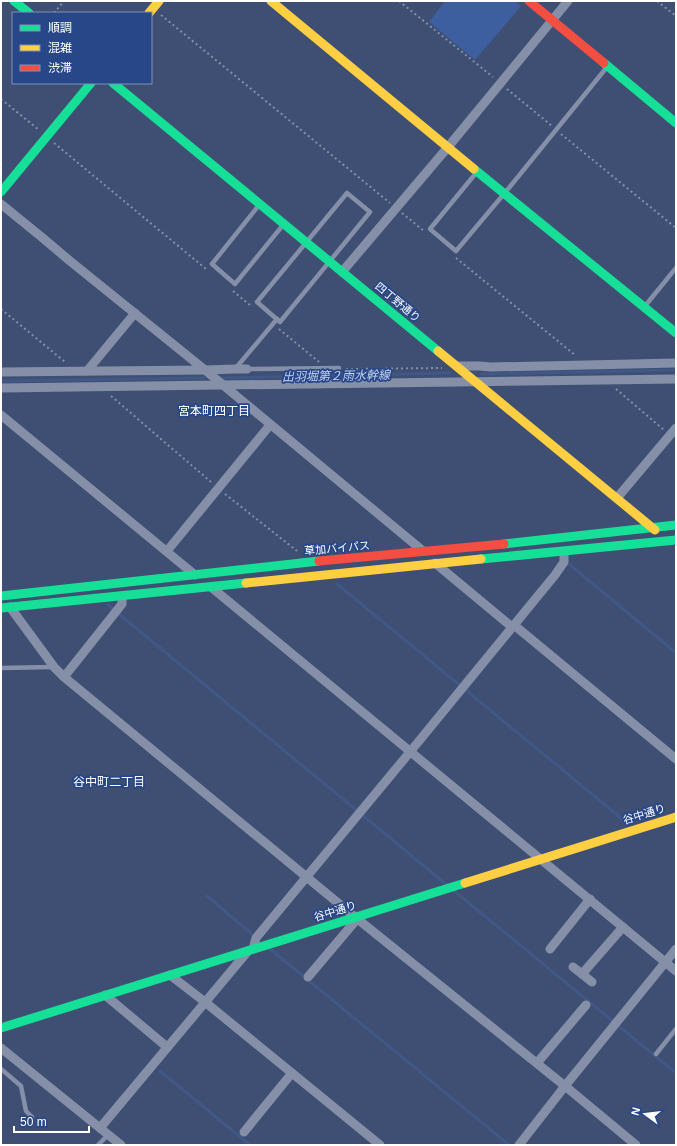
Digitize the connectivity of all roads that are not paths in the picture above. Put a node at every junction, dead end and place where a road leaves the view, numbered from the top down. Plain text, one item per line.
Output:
1 (14, 1) edge
2 (159, 1) edge
3 (271, 1) edge
4 (529, 1) edge
5 (568, 1) edge
6 (28, 12) edge
7 (153, 12) edge
8 (552, 21) junction
9 (607, 67) junction
10 (90, 84) edge
11 (114, 84) edge
12 (676, 123) edge
13 (448, 147) junction
14 (478, 172) junction
15 (1, 192) edge
16 (504, 194) junction
17 (1, 204) edge
18 (260, 204) junction
19 (284, 223) junction
20 (306, 242) junction
21 (330, 261) junction
22 (676, 268) edge
23 (342, 272) junction
24 (644, 307) junction
25 (135, 313) junction
26 (277, 319) junction
27 (676, 333) edge
28 (676, 363) edge
29 (457, 366) junction
30 (339, 368) road end
31 (235, 369) junction
32 (247, 369) joint
33 (205, 370) junction
34 (87, 371) junction
35 (1, 372) edge
36 (676, 379) edge
37 (475, 382) junction
38 (223, 386) junction
39 (1, 388) edge
40 (1, 415) edge
41 (270, 425) junction
42 (673, 432) edge
43 (617, 498) junction
44 (676, 525) edge
45 (652, 528) junction
46 (672, 540) edge
47 (676, 548) edge
48 (167, 551) junction
49 (423, 551) junction
50 (564, 552) junction
51 (435, 563) junction
52 (194, 574) junction
53 (210, 586) junction
54 (1, 596) edge
55 (122, 596) junction
56 (6, 607) edge
57 (513, 626) junction
58 (54, 667) junction
59 (1, 668) edge
60 (64, 677) junction
61 (410, 752) junction
62 (676, 759) edge
63 (676, 817) edge
64 (541, 859) junction
65 (307, 877) junction
66 (590, 899) junction
67 (356, 918) junction
68 (623, 927) junction
69 (550, 949) dead end
70 (251, 950) junction
71 (676, 950) edge
72 (666, 962) junction
73 (573, 967) dead end
74 (676, 971) edge
75 (582, 974) junction
76 (170, 975) junction
77 (308, 977) dead end
78 (592, 982) dead end
79 (105, 995) junction
80 (205, 1002) junction
81 (586, 1005) dead end
82 (1, 1028) edge
83 (676, 1030) edge
84 (168, 1047) junction
85 (1, 1048) edge
86 (656, 1054) dead end
87 (537, 1063) junction
88 (1, 1069) edge
89 (292, 1073) junction
90 (565, 1086) junction
91 (32, 1117) dead end
92 (100, 1128) junction
93 (244, 1132) dead end
94 (108, 1134) junction
95 (98, 1145) edge
96 (121, 1145) edge
97 (380, 1145) edge
98 (519, 1145) edge
99 (636, 1145) edge

1 - 6 main road
2 - 7 main road
3 - 13 main road
4 - 8 main road
5 - 8 street
8 - 9 main road
8 - 13 street
9 - 12 main road
9 - 16 lane
10 - 15 main road
11 - 18 main road, 四丁野通り
13 - 14 main road
13 - 23 street
14 - 16 main road
14 - 16 lane
16 - 24 main road
17 - 25 street
18 - 19 main road, 四丁野通り
18 - 19 lane
19 - 20 main road, 四丁野通り
20 - 21 main road, 四丁野通り
20 - 21 lane
20 - 26 lane
21 - 23 main road, 四丁野通り
21 - 26 lane
22 - 24 lane
23 - 29 main road, 四丁野通り
24 - 27 main road
25 - 33 street
25 - 34 street
26 - 31 lane
28 - 29 street
29 - 37 main road, 四丁野通り
30 - 32 lane
31 - 32 street
31 - 33 street
33 - 34 street
33 - 38 street
34 - 35 street
36 - 37 street
37 - 38 street
37 - 43 main road, 四丁野通り
38 - 39 street
38 - 41 street
40 - 48 street
41 - 48 street
41 - 49 street
42 - 43 street
43 - 45 main road, 四丁野通り
44 - 45 main road, 草加バイパス
45 - 46 main road, 四丁野通り
45 - 49 main road, 草加バイパス
46 - 47 main road, 四丁野通り
46 - 50 main road
48 - 52 street
49 - 52 main road, 草加バイパス
50 - 51 main road
50 - 57 street
51 - 53 main road
51 - 57 street
52 - 53 street
52 - 54 main road, 草加バイパス
53 - 55 main road
53 - 61 street
55 - 56 main road
55 - 60 street
56 - 58 street
57 - 61 street
57 - 62 street
58 - 59 lane
58 - 60 street
60 - 65 street
61 - 64 street
61 - 65 street
63 - 64 main road, 谷中通り
64 - 66 street
64 - 67 main road, 谷中通り
65 - 67 street
65 - 70 street
66 - 68 street
66 - 69 street
67 - 70 main road, 谷中通り
67 - 77 street
67 - 87 street
68 - 72 street
68 - 75 street
70 - 76 main road, 谷中通り
70 - 80 street
71 - 72 street
72 - 74 street
72 - 90 street
73 - 75 street
75 - 78 street
76 - 79 main road, 谷中通り
76 - 80 street
79 - 82 main road, 谷中通り
79 - 84 street
80 - 84 street
80 - 89 street
81 - 87 street
83 - 86 lane
84 - 92 street
85 - 92 street
87 - 90 street
88 - 91 lane
89 - 93 street
89 - 97 street
90 - 98 street
90 - 99 street
92 - 94 street
94 - 95 lane
94 - 96 street

